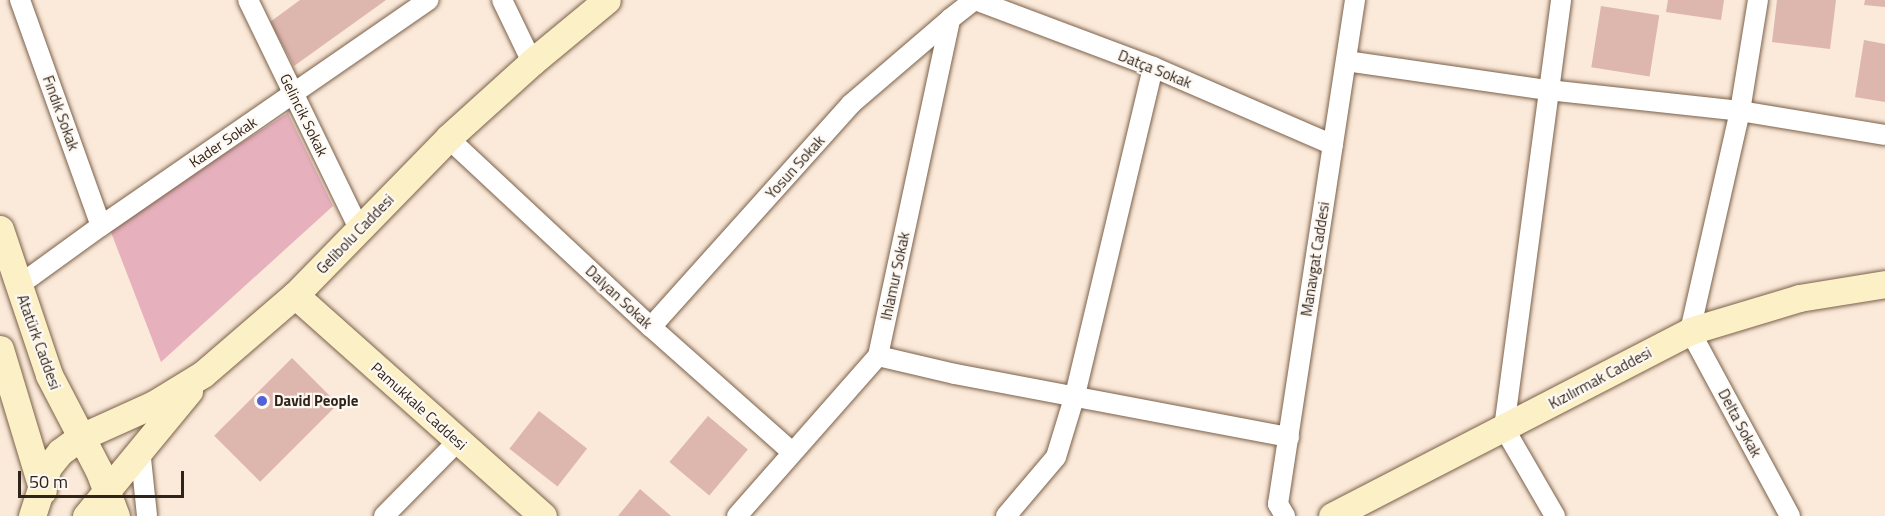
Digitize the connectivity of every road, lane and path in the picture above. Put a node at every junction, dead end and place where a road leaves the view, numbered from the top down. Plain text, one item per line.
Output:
1 (21, 0) edge
2 (248, 0) edge
3 (429, 0) edge
4 (502, 0) edge
5 (608, 0) edge
6 (975, 0) edge
7 (1355, 0) edge
8 (1562, 0) edge
9 (1758, 0) edge
10 (950, 19) junction
11 (1346, 61) junction
12 (531, 62) junction
13 (1153, 67) junction
14 (1548, 90) junction
15 (294, 94) junction
16 (1740, 111) junction
17 (1885, 135) edge
18 (448, 138) junction
19 (1333, 145) junction
20 (101, 226) junction
21 (359, 229) junction
22 (0, 230) edge
23 (1885, 284) edge
24 (18, 286) junction
25 (295, 295) junction
26 (651, 327) junction
27 (1690, 331) junction
28 (0, 349) edge
29 (878, 356) junction
30 (203, 374) junction
31 (1075, 395) junction
32 (1504, 428) junction
33 (81, 437) junction
34 (1288, 437) junction
35 (458, 441) junction
36 (140, 449) junction
37 (792, 452) junction
38 (42, 486) junction
39 (111, 504) edge
40 (32, 516) edge
41 (50, 516) edge
42 (86, 516) edge
43 (147, 516) edge
44 (384, 516) edge
45 (543, 516) edge
46 (737, 516) edge
47 (1006, 516) edge
48 (1285, 516) edge
49 (1332, 516) edge
50 (1555, 516) edge
51 (1790, 516) edge

1 - 20 street, Fındık Sokak
2 - 15 street, Gelincik Sokak
3 - 15 street, Kader Sokak
4 - 12 street
5 - 12 street, Gelibolu Caddesi
6 - 10 street
6 - 13 street, Datça Sokak
7 - 11 street, Manavgat Caddesi
8 - 14 street
9 - 16 street
10 - 26 street, Yosun Sokak
10 - 29 street, Ihlamur Sokak
11 - 14 street
11 - 19 street, Manavgat Caddesi
12 - 18 street, Gelibolu Caddesi
13 - 19 street, Datça Sokak
13 - 31 street
14 - 16 street
14 - 32 street
15 - 20 street, Kader Sokak
15 - 21 street, Gelincik Sokak
16 - 17 street
16 - 27 street
18 - 21 street, Gelibolu Caddesi
18 - 26 street, Dalyan Sokak
19 - 34 street, Manavgat Caddesi
20 - 24 street, Kader Sokak
21 - 25 street, Gelibolu Caddesi
22 - 24 street, Atatürk Caddesi
23 - 27 street, Kızılırmak Caddesi
24 - 33 street, Atatürk Caddesi
25 - 30 street, Gelibolu Caddesi
25 - 35 street, Pamukkale Caddesi
26 - 37 street, Dalyan Sokak
27 - 32 street, Kızılırmak Caddesi
27 - 51 street, Delta Sokak
28 - 38 street
29 - 31 street
29 - 37 street, Ihlamur Sokak
30 - 33 street, Gelibolu Caddesi
30 - 36 street
31 - 34 street
31 - 47 street
32 - 49 street, Kızılırmak Caddesi
32 - 50 street
33 - 38 street, Gelibolu Caddesi
33 - 39 street, Atatürk Caddesi
34 - 48 street, Manavgat Caddesi
35 - 44 street
35 - 45 street, Pamukkale Caddesi
36 - 39 street
36 - 43 street
37 - 46 street, Ihlamur Sokak
38 - 40 street
38 - 41 street
39 - 42 street

